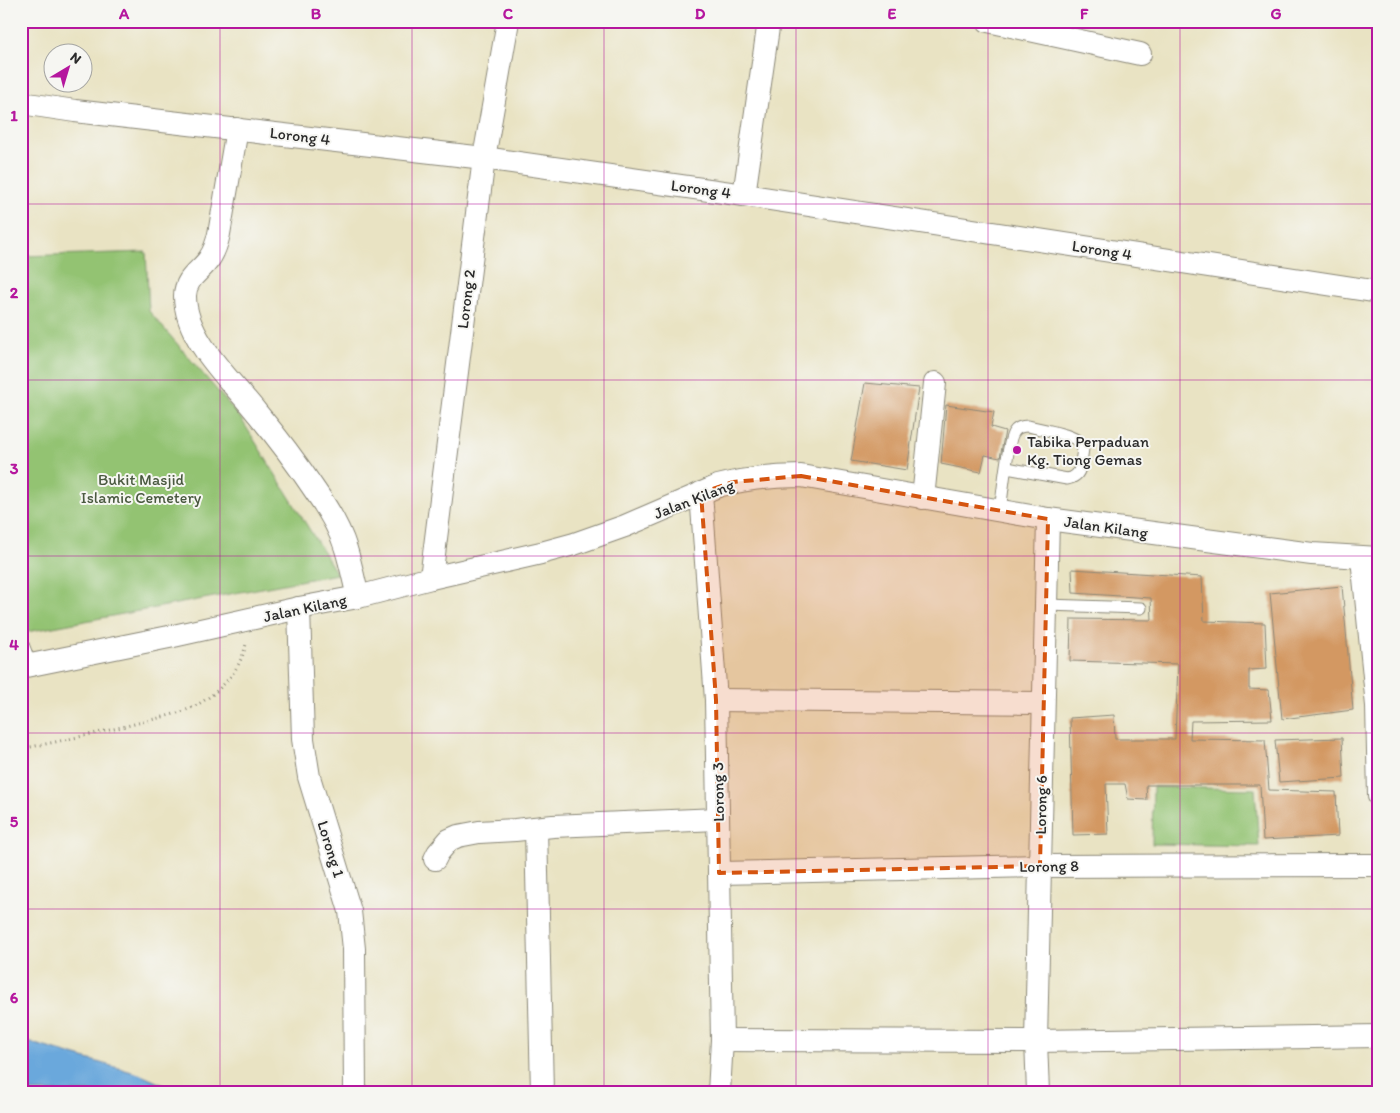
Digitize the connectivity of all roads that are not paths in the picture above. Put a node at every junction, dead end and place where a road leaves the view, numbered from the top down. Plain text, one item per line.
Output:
1 (508, 21) edge
2 (769, 21) edge
3 (988, 21) edge
4 (1140, 54) dead end
5 (21, 103) edge
6 (237, 129) junction
7 (484, 158) junction
8 (744, 195) junction
9 (1379, 292) edge
10 (935, 383) dead end
11 (1007, 468) junction
12 (701, 493) junction
13 (923, 498) junction
14 (1000, 511) junction
15 (1048, 519) junction
16 (1371, 558) edge
17 (431, 578) junction
18 (358, 597) junction
19 (1046, 605) junction
20 (299, 608) junction
21 (1140, 608) dead end
22 (21, 639) edge
23 (26, 666) edge
24 (716, 700) junction
25 (1043, 703) junction
26 (1378, 706) edge
27 (1379, 796) edge
28 (718, 818) junction
29 (536, 828) junction
30 (435, 859) dead end
31 (1379, 865) edge
32 (1040, 866) junction
33 (719, 873) junction
34 (1379, 1036) edge
35 (722, 1040) junction
36 (1036, 1041) junction
37 (355, 1092) edge
38 (542, 1092) edge
39 (719, 1092) edge
40 (1038, 1092) edge

1 - 7 street, Lorong 2
2 - 8 street
3 - 4 street
5 - 6 street, Lorong 4
6 - 7 street, Lorong 4
6 - 18 street
7 - 8 street, Lorong 4
7 - 17 street, Lorong 2
8 - 9 street, Lorong 4
10 - 13 street
11 - 11 lane
11 - 14 lane
12 - 13 street, Jalan Kilang
12 - 17 street, Jalan Kilang
12 - 24 street, Lorong 3
13 - 14 street, Jalan Kilang
14 - 15 street, Jalan Kilang
15 - 16 street, Jalan Kilang
15 - 19 street, Lorong 6
16 - 26 street
17 - 18 street, Jalan Kilang
18 - 20 street, Jalan Kilang
19 - 21 lane
19 - 25 street, Lorong 6
20 - 23 street, Jalan Kilang
20 - 37 street, Lorong 1
22 - 23 lane
24 - 25 street
24 - 28 street, Lorong 3
25 - 32 street, Lorong 6
26 - 27 street
28 - 29 street
28 - 33 street, Lorong 3
29 - 30 street
29 - 38 street
31 - 32 street, Lorong 8
32 - 33 street, Lorong 8
32 - 36 street, Lorong 6
33 - 35 street, Lorong 3
34 - 36 street
35 - 36 street
35 - 39 street, Lorong 3
36 - 40 street, Lorong 6

